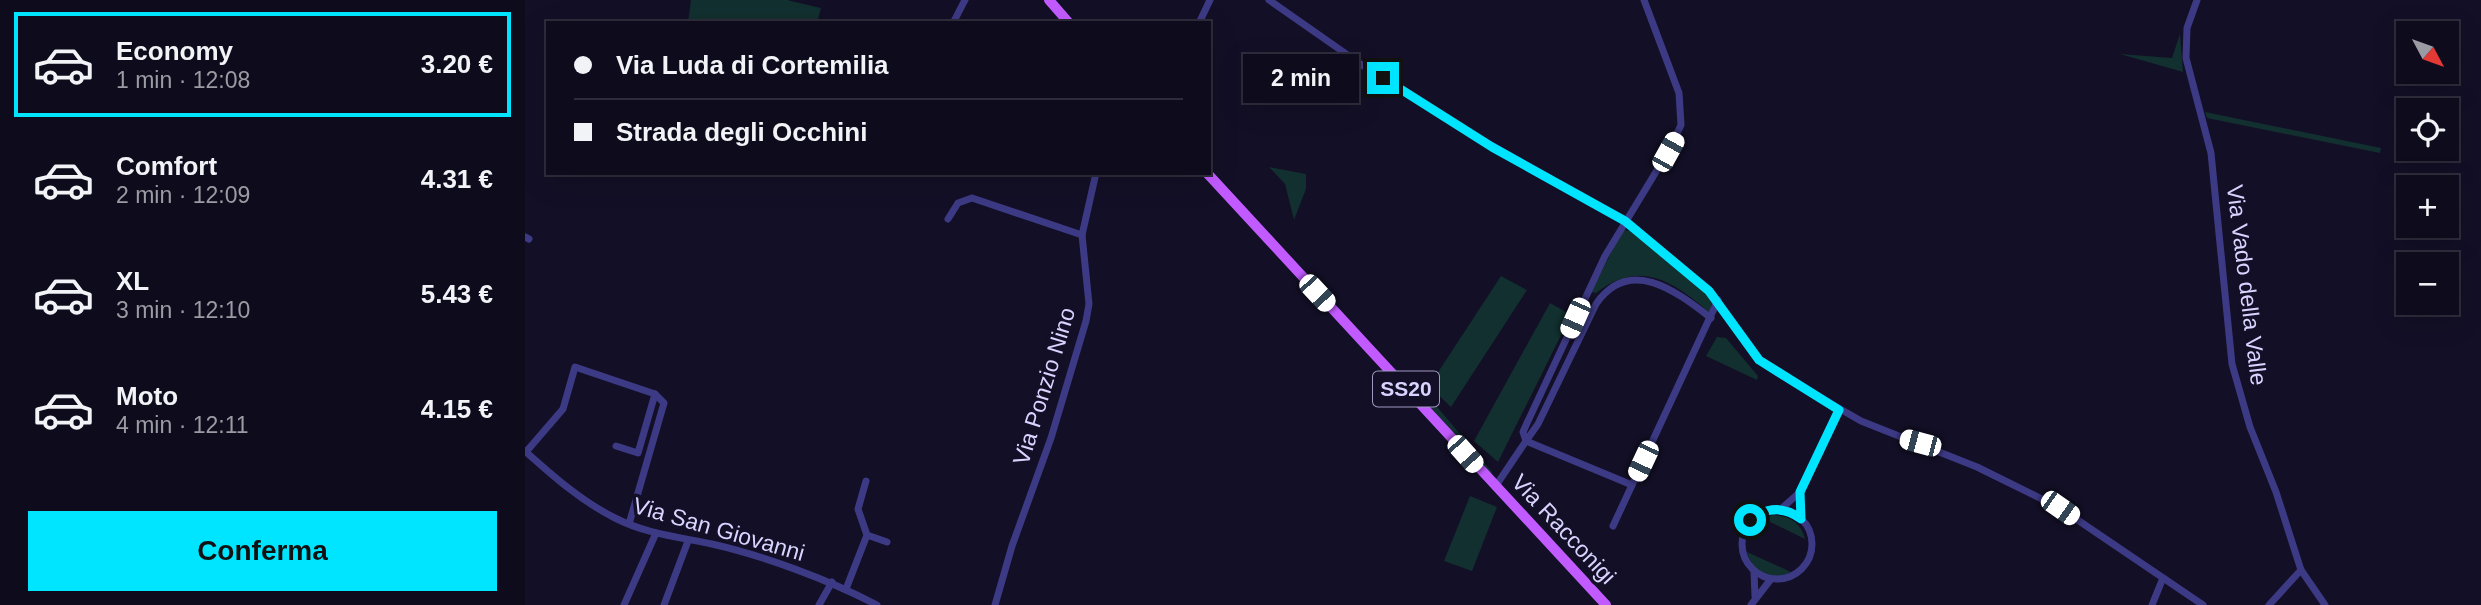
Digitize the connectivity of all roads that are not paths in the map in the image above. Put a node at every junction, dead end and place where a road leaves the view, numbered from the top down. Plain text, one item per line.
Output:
1 (965, 0) edge
2 (1049, 0) edge
3 (1210, 0) edge
4 (1269, 0) edge
5 (1644, 0) edge
6 (2197, 0) edge
7 (954, 21) edge
8 (1067, 21) edge
9 (1200, 21) edge
10 (1095, 175) edge
11 (1209, 175) edge
12 (948, 219) dead end
13 (1625, 221) junction
14 (1082, 235) junction
15 (1717, 300) junction
16 (1711, 318) junction
17 (655, 394) junction
18 (1839, 410) junction
19 (1527, 441) junction
20 (616, 446) dead end
21 (526, 452) edge
22 (866, 481) dead end
23 (1632, 485) junction
24 (1495, 487) junction
25 (1800, 492) junction
26 (1781, 509) junction
27 (1801, 519) junction
28 (629, 524) junction
29 (1613, 526) dead end
30 (656, 533) junction
31 (867, 535) junction
32 (688, 541) junction
33 (887, 542) dead end
34 (2301, 570) junction
35 (1754, 572) junction
36 (2163, 578) junction
37 (1771, 579) junction
38 (832, 582) junction
39 (846, 589) junction
40 (1755, 596) junction
41 (624, 605) edge
42 (664, 605) edge
43 (819, 605) edge
44 (877, 605) edge
45 (995, 605) edge
46 (1606, 605) edge
47 (1751, 605) edge
48 (2153, 605) edge
49 (2203, 605) edge
50 (2269, 605) edge
51 (2325, 605) edge

1 - 7 street
2 - 8 main road
3 - 9 street
4 - 13 street
5 - 13 street
6 - 34 street, Via Vado della Valle
10 - 14 street, Via Ponzio Nino
11 - 24 main road, Via Racconigi / SS20
12 - 14 street
13 - 15 street
13 - 19 street
14 - 45 street, Via Ponzio Nino
15 - 16 street
15 - 18 street
16 - 19 street
16 - 23 street
17 - 20 street
17 - 21 street
17 - 28 street
18 - 25 street
18 - 36 street
19 - 23 street
19 - 24 street
21 - 28 street, Via San Giovanni
22 - 31 street
23 - 29 street
24 - 46 main road, Via Racconigi / SS20
25 - 26 street
25 - 27 street
26 - 27 street
26 - 35 street
27 - 37 street
28 - 30 street, Via San Giovanni
30 - 32 street, Via San Giovanni
30 - 41 street
31 - 33 street
31 - 39 street
32 - 38 street, Via San Giovanni
32 - 42 street
34 - 50 street
34 - 51 street, Via Vado della Valle
35 - 37 street
35 - 40 street
36 - 48 street
36 - 49 street
37 - 40 street
38 - 39 street, Via San Giovanni
38 - 43 street
39 - 44 street, Via San Giovanni
40 - 47 street

